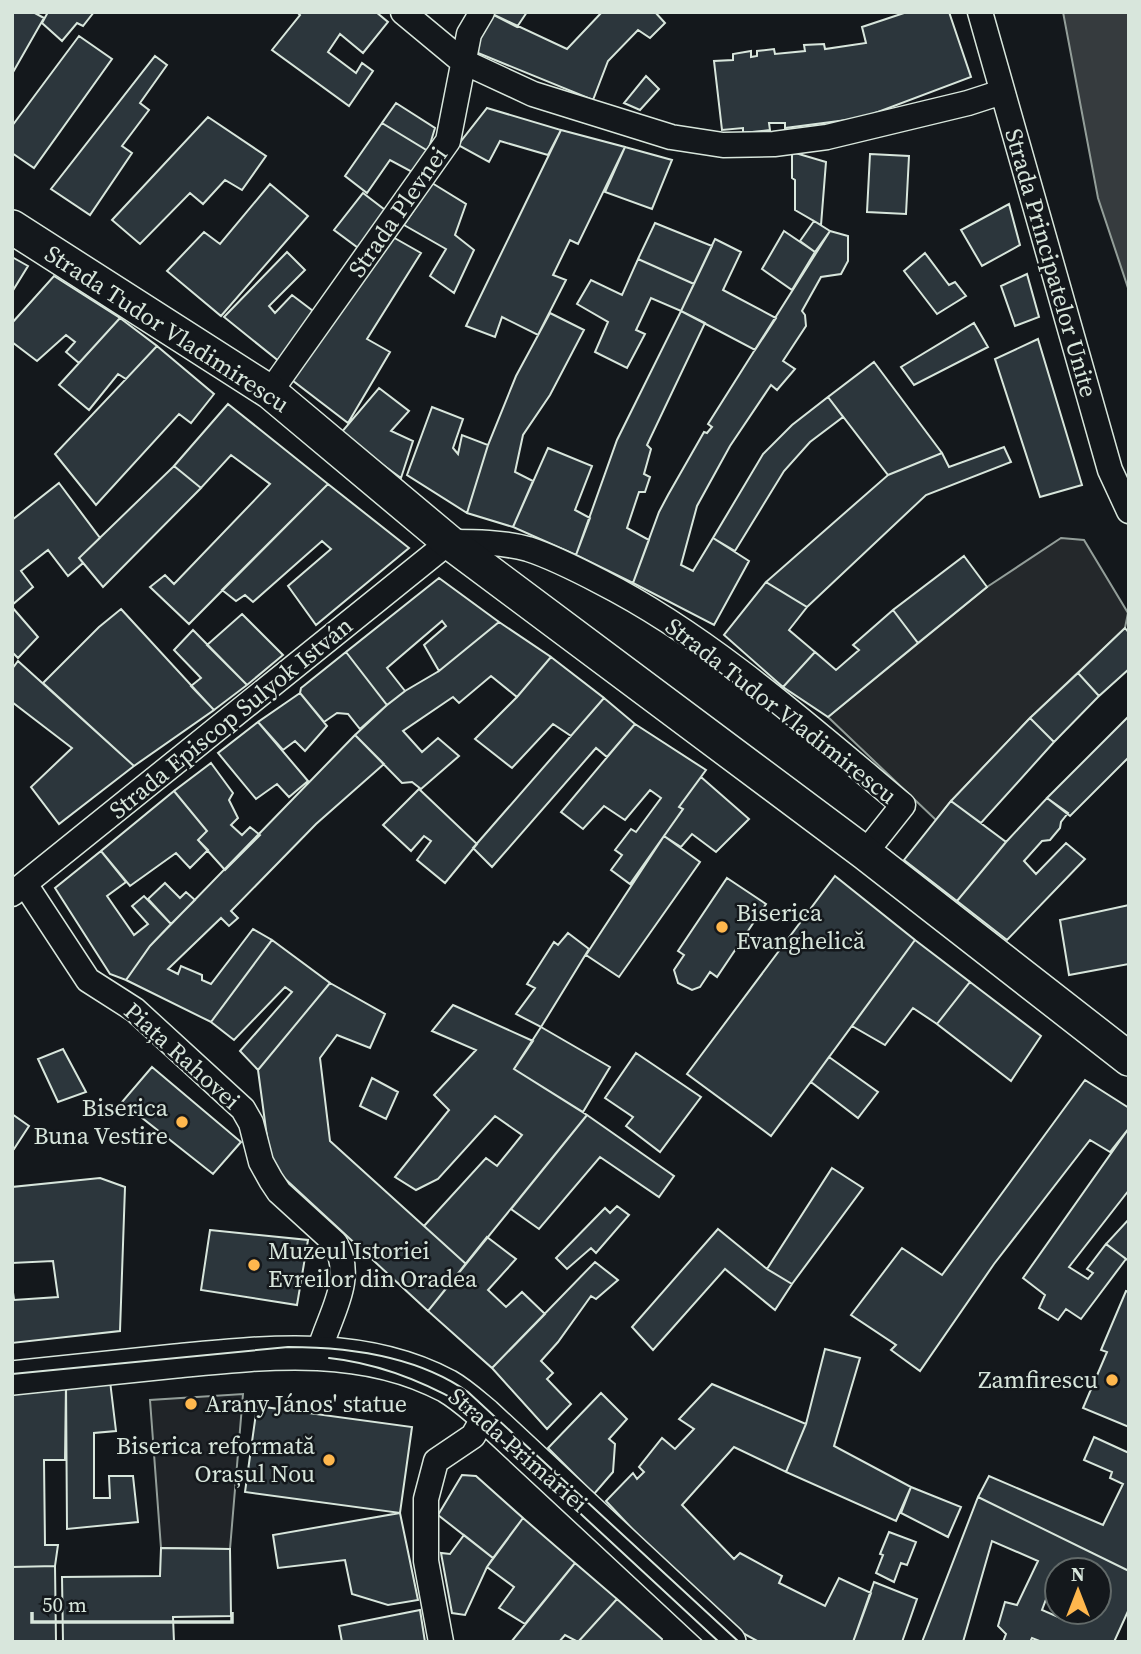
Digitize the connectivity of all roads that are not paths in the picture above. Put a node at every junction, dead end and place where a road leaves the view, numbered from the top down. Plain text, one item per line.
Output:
1 (403, 12) edge
2 (482, 12) edge
3 (980, 12) edge
4 (463, 61) junction
5 (1002, 92) junction
6 (12, 227) edge
7 (270, 392) junction
8 (1129, 510) edge
9 (449, 542) junction
10 (865, 853) junction
11 (18, 889) edge
12 (1129, 1059) edge
13 (319, 1352) junction
14 (12, 1378) edge
15 (485, 1415) junction
16 (441, 1642) edge
17 (729, 1642) edge

1 - 4 street
2 - 4 street, Strada Plevnei
3 - 5 street, Strada Principatelor Unite
4 - 5 street
4 - 7 street, Strada Plevnei
5 - 8 street, Strada Principatelor Unite
6 - 7 street, Strada Tudor Vladimirescu
7 - 9 street, Strada Tudor Vladimirescu
9 - 10 street, Strada Tudor Vladimirescu
9 - 10 street, Strada Tudor Vladimirescu
9 - 11 street, Strada Episcop Sulyok István
10 - 12 street, Strada Tudor Vladimirescu
11 - 13 street, Piața Rahovei
13 - 14 street, Strada Primăriei
13 - 15 street, Strada Primăriei
15 - 16 street
15 - 17 street, Strada Primăriei

